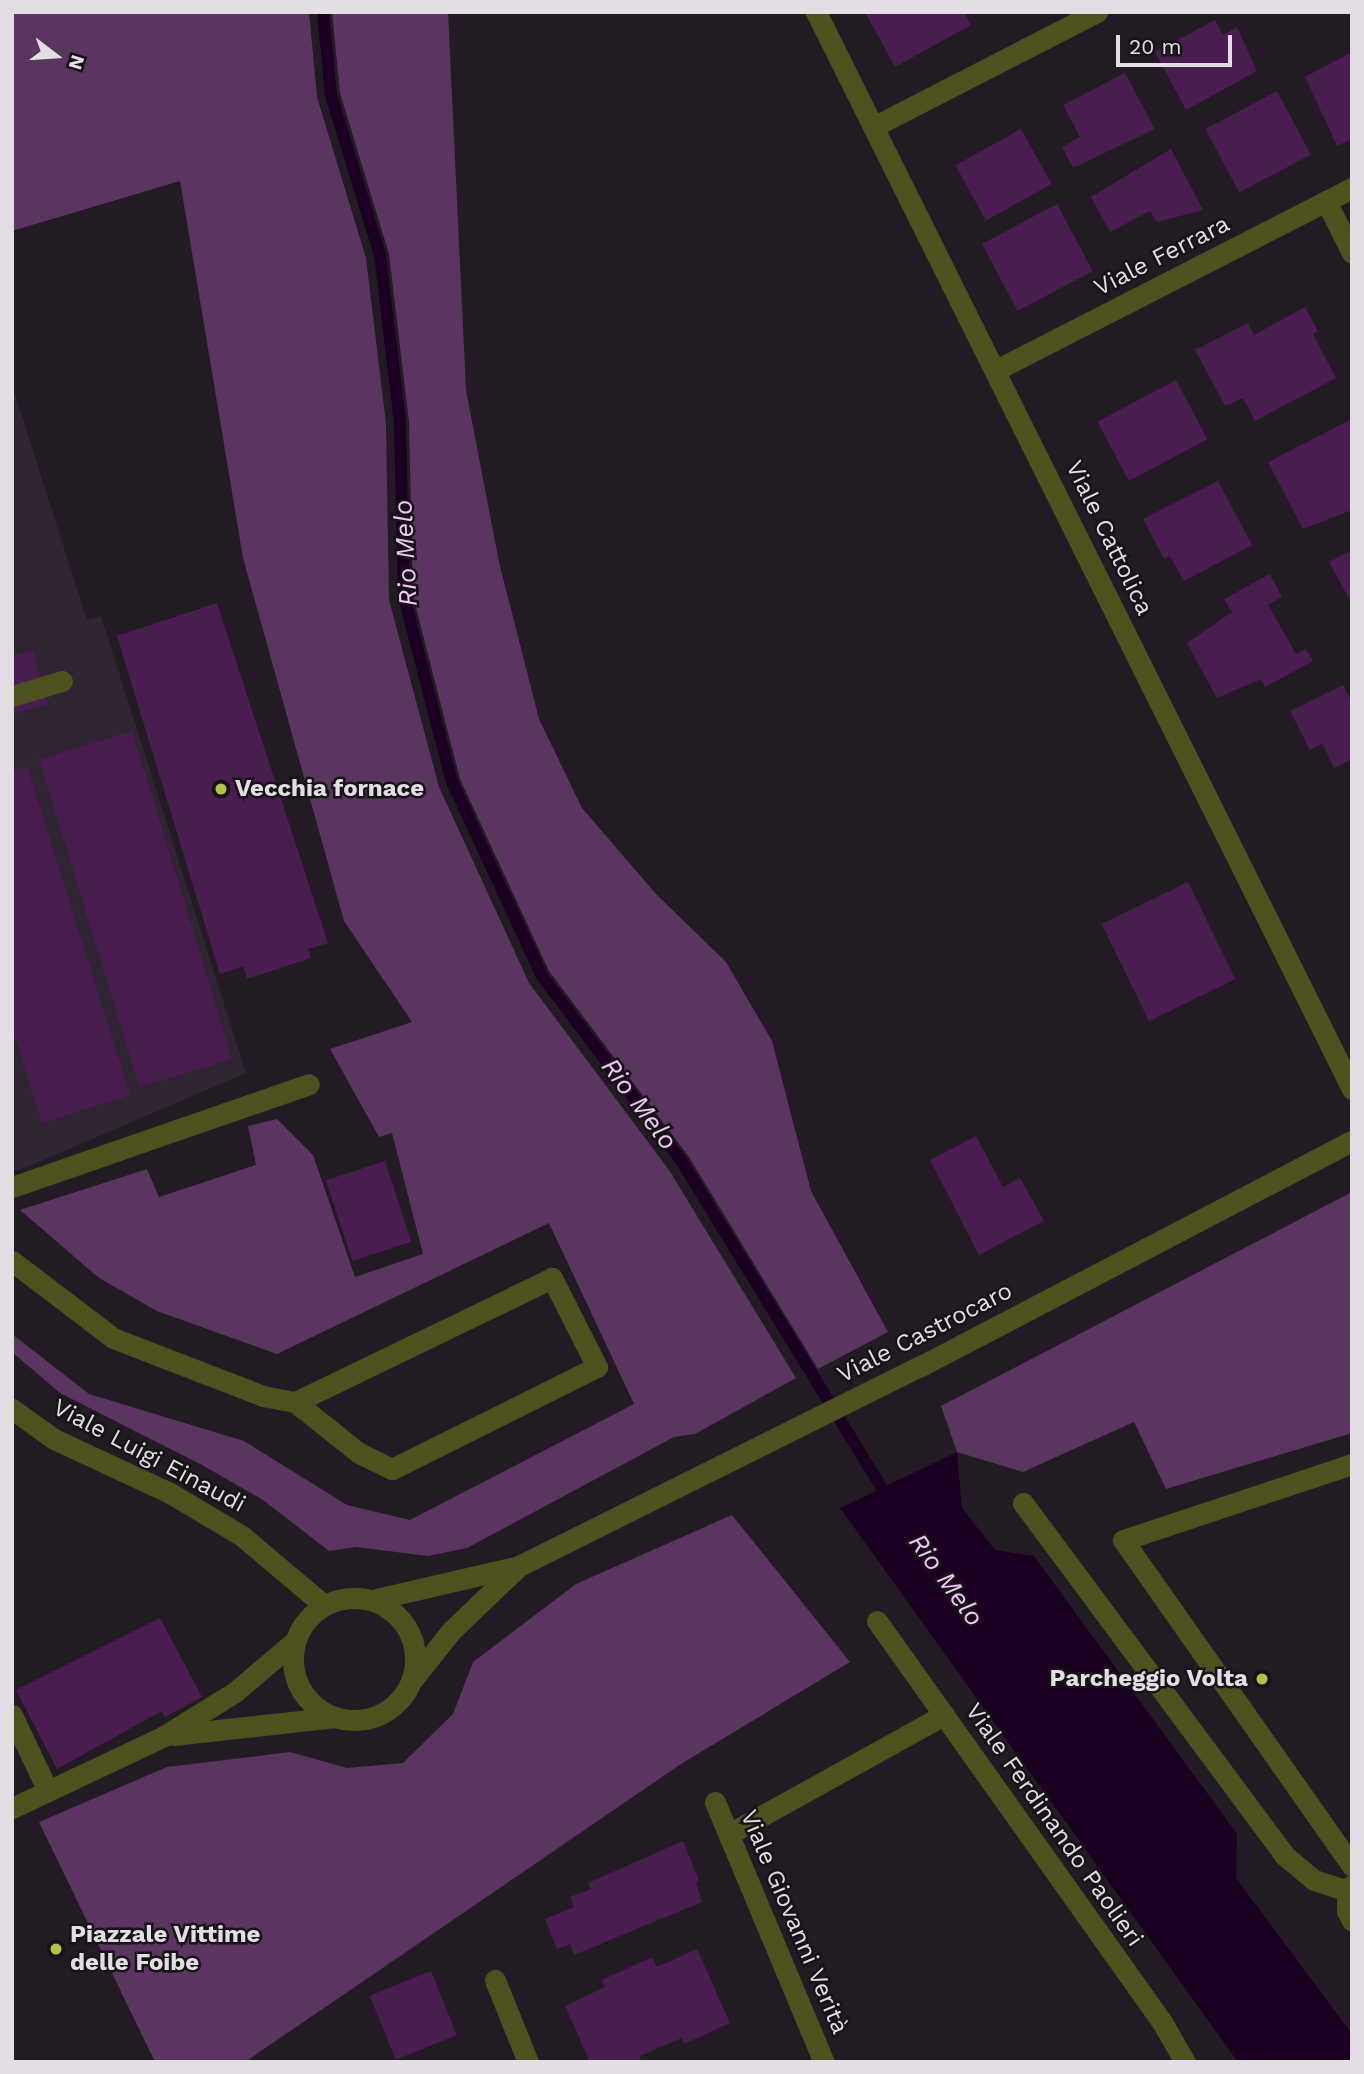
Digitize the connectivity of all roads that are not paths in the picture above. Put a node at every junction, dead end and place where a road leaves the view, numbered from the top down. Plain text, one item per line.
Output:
1 (816, 12) edge
2 (1097, 12) edge
3 (873, 127) junction
4 (1352, 188) edge
5 (1326, 201) junction
6 (1352, 253) edge
7 (996, 370) junction
8 (62, 681) dead end
9 (12, 696) edge
10 (309, 1084) dead end
11 (1352, 1089) edge
12 (1352, 1140) edge
13 (12, 1187) edge
14 (12, 1261) edge
15 (295, 1402) junction
16 (12, 1409) edge
17 (1352, 1464) edge
18 (1023, 1503) dead end
19 (519, 1566) junction
20 (372, 1600) junction
21 (324, 1605) junction
22 (877, 1621) dead end
23 (295, 1641) junction
24 (412, 1681) junction
25 (12, 1715) edge
26 (944, 1715) junction
27 (335, 1717) junction
28 (164, 1736) junction
29 (48, 1791) junction
30 (715, 1802) dead end
31 (12, 1808) edge
32 (729, 1833) junction
33 (1352, 1866) edge
34 (1349, 1888) edge
35 (1352, 1921) edge
36 (495, 1980) dead end
37 (528, 2062) edge
38 (824, 2062) edge
39 (1185, 2062) edge

1 - 3 street, Viale Cattolica
2 - 3 street
3 - 7 street, Viale Cattolica
4 - 5 street, Viale Ferrara
5 - 6 street
5 - 7 street, Viale Ferrara
7 - 11 street, Viale Cattolica
8 - 9 street
10 - 13 street
12 - 19 street, Viale Castrocaro
14 - 15 street
15 - 15 street
16 - 21 street, Viale Luigi Einaudi
17 - 33 street
18 - 34 street
19 - 20 street, Viale Castrocaro
19 - 24 street, Viale Castrocaro
20 - 21 street, Viale Castrocaro
20 - 24 street
21 - 23 street, Viale Castrocaro
22 - 26 street, Viale Ferdinando Paolieri
23 - 27 street
23 - 28 street, Viale Castrocaro
24 - 27 street, Viale Castrocaro
25 - 29 street
26 - 32 street
26 - 39 street, Viale Ferdinando Paolieri
27 - 28 street, Viale Castrocaro
28 - 29 street, Viale Castrocaro
29 - 31 street, Viale Castrocaro
30 - 32 street, Viale Giovanni Verità
32 - 38 street, Viale Giovanni Verità
34 - 35 street
36 - 37 street

